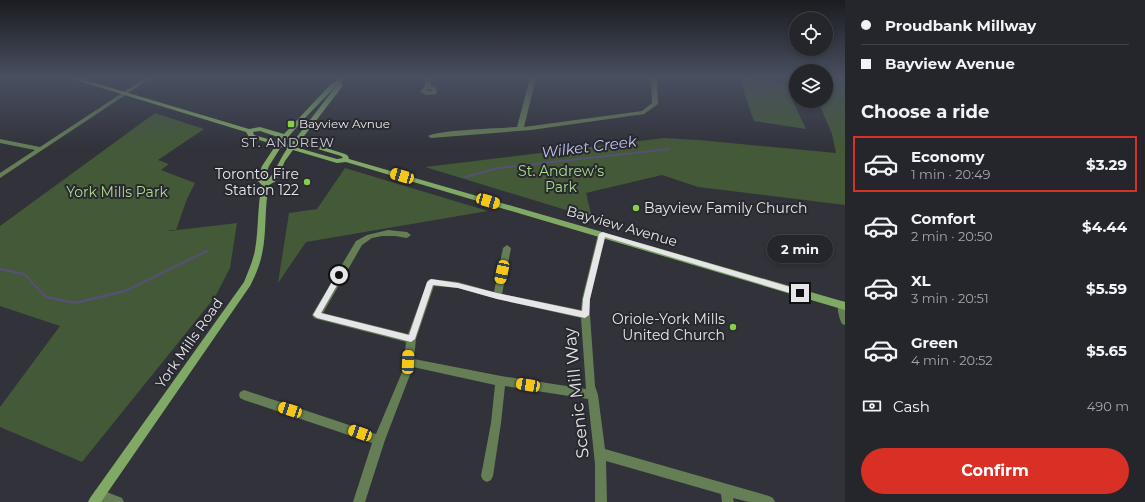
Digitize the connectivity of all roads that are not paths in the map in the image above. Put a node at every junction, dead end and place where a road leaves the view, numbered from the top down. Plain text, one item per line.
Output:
1 (115, 101) edge
2 (147, 101) edge
3 (317, 101) edge
4 (328, 101) edge
5 (527, 101) edge
6 (654, 101) edge
7 (520, 128) junction
8 (249, 131) junction
9 (431, 136) dead end
10 (285, 137) junction
11 (297, 140) junction
12 (0, 141) edge
13 (279, 144) junction
14 (291, 148) junction
15 (40, 150) junction
16 (346, 160) junction
17 (0, 176) edge
18 (266, 184) junction
19 (602, 234) junction
20 (407, 235) dead end
21 (507, 248) dead end
22 (497, 296) junction
23 (844, 305) edge
24 (585, 315) junction
25 (845, 321) edge
26 (411, 339) junction
27 (408, 362) junction
28 (501, 381) junction
29 (244, 395) dead end
30 (593, 396) junction
31 (379, 440) junction
32 (600, 454) junction
33 (486, 476) dead end
34 (726, 490) junction
35 (97, 498) edge
36 (118, 502) edge
37 (358, 502) edge
38 (601, 502) edge
39 (728, 502) edge
40 (769, 502) edge

1 - 15 street
2 - 8 main road, Bayview Avenue
3 - 10 main road, York Mills Road
4 - 11 main road, York Mills Road
5 - 7 street
6 - 7 street
7 - 9 street
8 - 10 main road, Bayview Avenue
8 - 13 main road, Bayview Avenue
10 - 11 main road, Bayview Avenue
10 - 13 main road, York Mills Road
11 - 14 main road, York Mills Road
11 - 16 main road, Bayview Avenue
12 - 15 street
13 - 14 main road, Bayview Avenue
13 - 18 main road, York Mills Road
14 - 16 main road, Bayview Avenue
14 - 18 main road, York Mills Road
15 - 17 street
16 - 19 main road, Bayview Avenue
18 - 35 main road, York Mills Road
19 - 23 main road, Bayview Avenue
19 - 24 street, Scenic Mill Way
20 - 26 street
21 - 22 street
22 - 24 street
22 - 26 street
23 - 25 street
24 - 30 street, Scenic Mill Way
26 - 27 street
27 - 28 street
27 - 31 street
28 - 30 street
28 - 33 street
29 - 31 street
30 - 32 street, Scenic Mill Way
31 - 37 street
32 - 34 street
32 - 38 street, Scenic Mill Way
34 - 39 street
34 - 40 street
35 - 36 street

